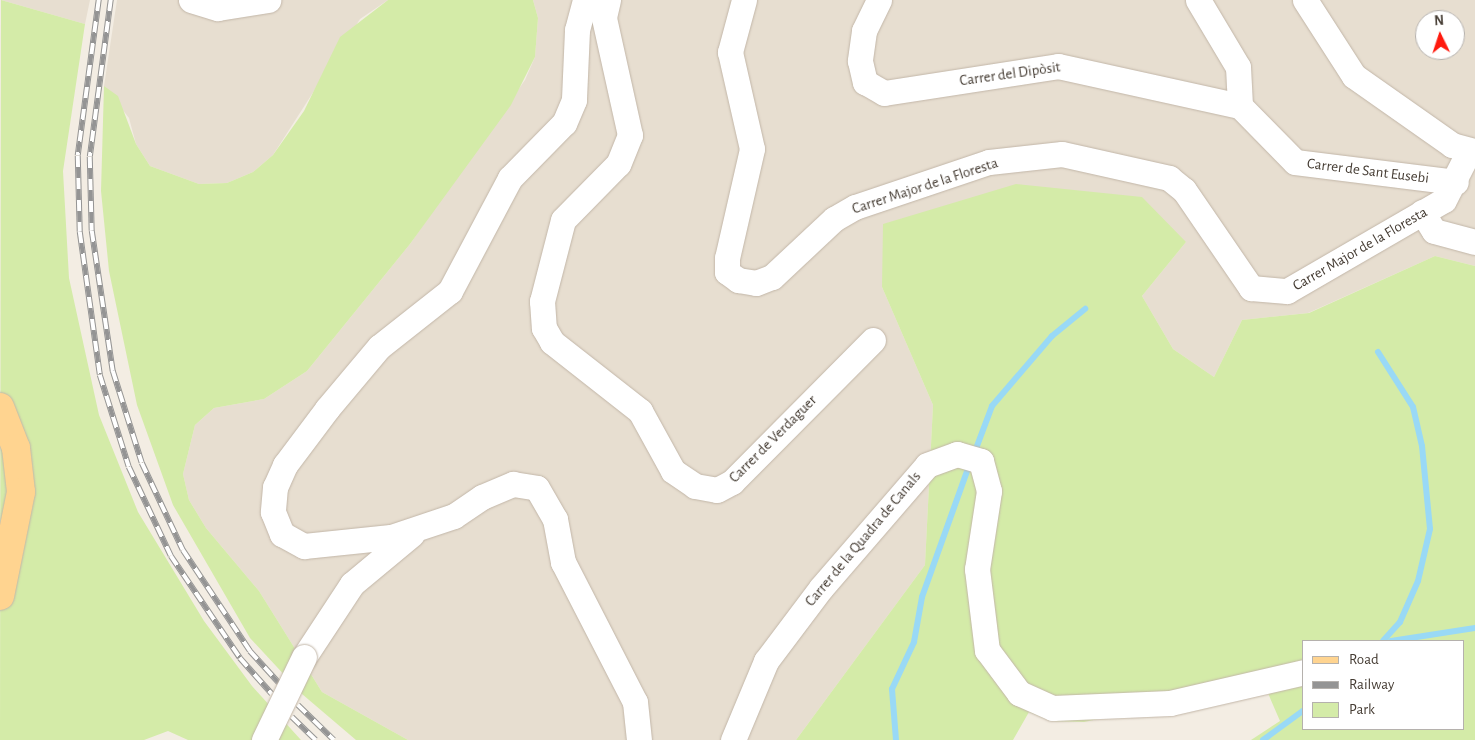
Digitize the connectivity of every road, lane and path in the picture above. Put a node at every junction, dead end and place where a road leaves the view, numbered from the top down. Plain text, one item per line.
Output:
1 (191, 0) edge
2 (268, 0) edge
3 (585, 0) edge
4 (608, 0) edge
5 (744, 0) edge
6 (879, 0) edge
7 (1198, 0) edge
8 (1305, 0) edge
9 (1240, 106) junction
10 (1472, 151) edge
11 (1456, 182) junction
12 (1422, 212) junction
13 (1475, 242) edge
14 (873, 340) dead end
15 (0, 406) edge
16 (415, 531) junction
17 (0, 596) edge
18 (1302, 672) edge
19 (264, 740) edge
20 (638, 740) edge
21 (733, 740) edge

1 - 2 street
3 - 16 street
4 - 14 street, Carrer de Verdaguer
5 - 12 street, Carrer Major de la Floresta
6 - 9 street, Carrer del Dipòsit
7 - 9 street
8 - 10 street
9 - 11 street, Carrer de Sant Eusebi
10 - 11 street, Carrer Major de la Floresta
11 - 12 street, Carrer Major de la Floresta
12 - 13 street
15 - 17 main road
16 - 19 street, bridge
16 - 20 street
18 - 21 street, Carrer de la Quadra de Canals

